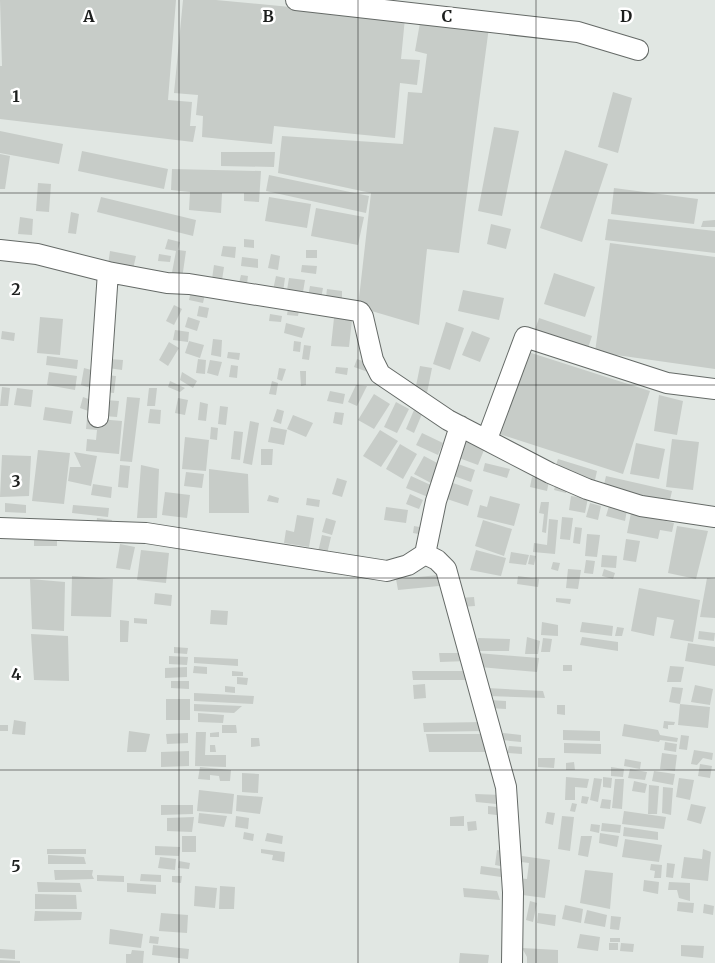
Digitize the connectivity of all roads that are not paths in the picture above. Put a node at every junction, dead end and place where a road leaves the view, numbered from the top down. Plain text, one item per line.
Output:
1 (296, 0) edge
2 (638, 50) dead end
3 (0, 250) edge
4 (108, 272) junction
5 (715, 389) edge
6 (98, 418) dead end
7 (460, 426) junction
8 (488, 440) junction
9 (715, 517) edge
10 (0, 528) edge
11 (426, 554) junction
12 (512, 963) edge

1 - 2 street
3 - 4 street
4 - 6 street
4 - 7 street
5 - 8 street
7 - 8 street
7 - 11 street
8 - 9 street
10 - 11 street
11 - 12 street

